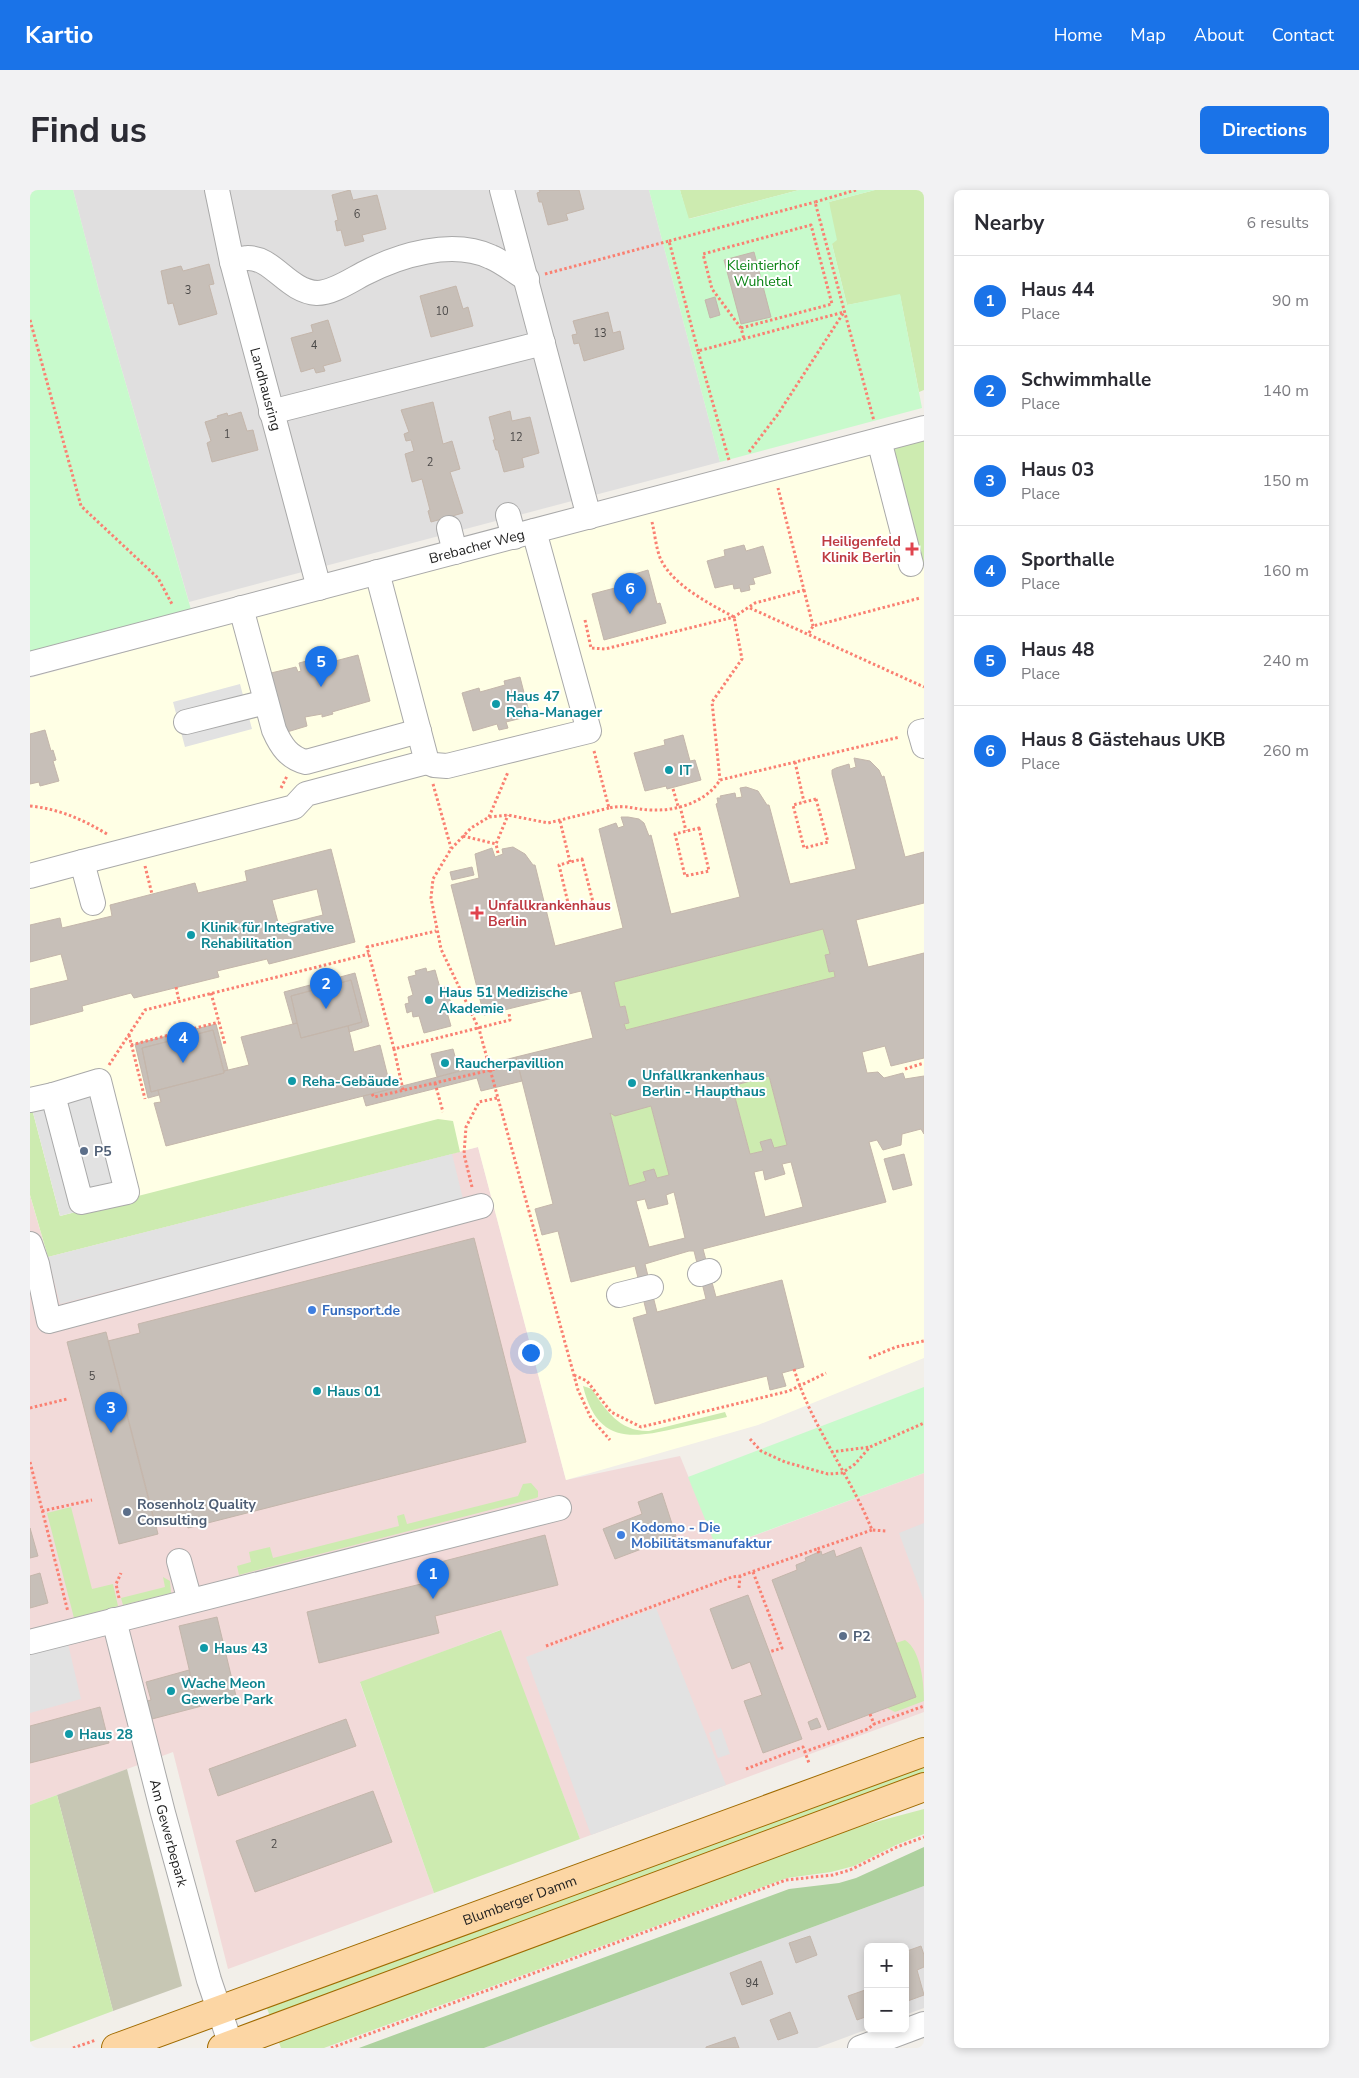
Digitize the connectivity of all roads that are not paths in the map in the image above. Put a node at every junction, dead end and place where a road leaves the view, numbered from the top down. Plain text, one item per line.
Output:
1 (217, 190) edge
2 (502, 190) edge
3 (232, 262) junction
4 (526, 279) junction
5 (543, 343) junction
6 (271, 412) junction
7 (924, 428) edge
8 (879, 440) junction
9 (589, 517) junction
10 (449, 528) dead end
11 (519, 528) junction
12 (455, 552) junction
13 (911, 564) dead end
14 (377, 572) junction
15 (319, 588) junction
16 (241, 608) junction
17 (30, 664) edge
18 (266, 702) junction
19 (186, 722) dead end
20 (419, 731) junction
21 (428, 762) junction
22 (82, 862) junction
23 (30, 876) edge
24 (93, 903) dead end
25 (53, 1095) junction
26 (30, 1100) edge
27 (478, 1206) road end
28 (30, 1244) edge
29 (650, 1286) dead end
30 (619, 1294) dead end
31 (559, 1508) dead end
32 (179, 1560) dead end
33 (190, 1601) junction
34 (119, 1619) junction
35 (30, 1642) edge
36 (924, 1752) edge
37 (924, 1787) edge
38 (218, 2010) junction
39 (924, 2024) edge
40 (226, 2046) edge
41 (116, 2048) edge
42 (860, 2048) edge

1 - 3 street, Landhausring
2 - 4 street
3 - 4 street
3 - 6 street, Landhausring
4 - 5 street
5 - 6 street
5 - 9 street
6 - 15 street, Landhausring
7 - 8 street, Brebacher Weg
8 - 9 street, Brebacher Weg
8 - 13 street
9 - 11 street, Brebacher Weg
10 - 12 street
11 - 12 street, Brebacher Weg
11 - 21 street
12 - 14 street, Brebacher Weg
14 - 15 street, Brebacher Weg
14 - 20 street
15 - 16 street, Brebacher Weg
16 - 17 street, Brebacher Weg
16 - 18 street
18 - 19 street
18 - 20 street
20 - 21 street
21 - 22 street
22 - 23 street
22 - 24 street
25 - 25 street
25 - 26 street
27 - 28 street
29 - 30 street
31 - 33 street
32 - 33 street
33 - 34 street
34 - 35 street
34 - 38 street, Am Gewerbepark
36 - 38 main road, Blumberger Damm
37 - 40 main road
38 - 40 street, Am Gewerbepark
38 - 41 main road, Blumberger Damm
39 - 42 street

